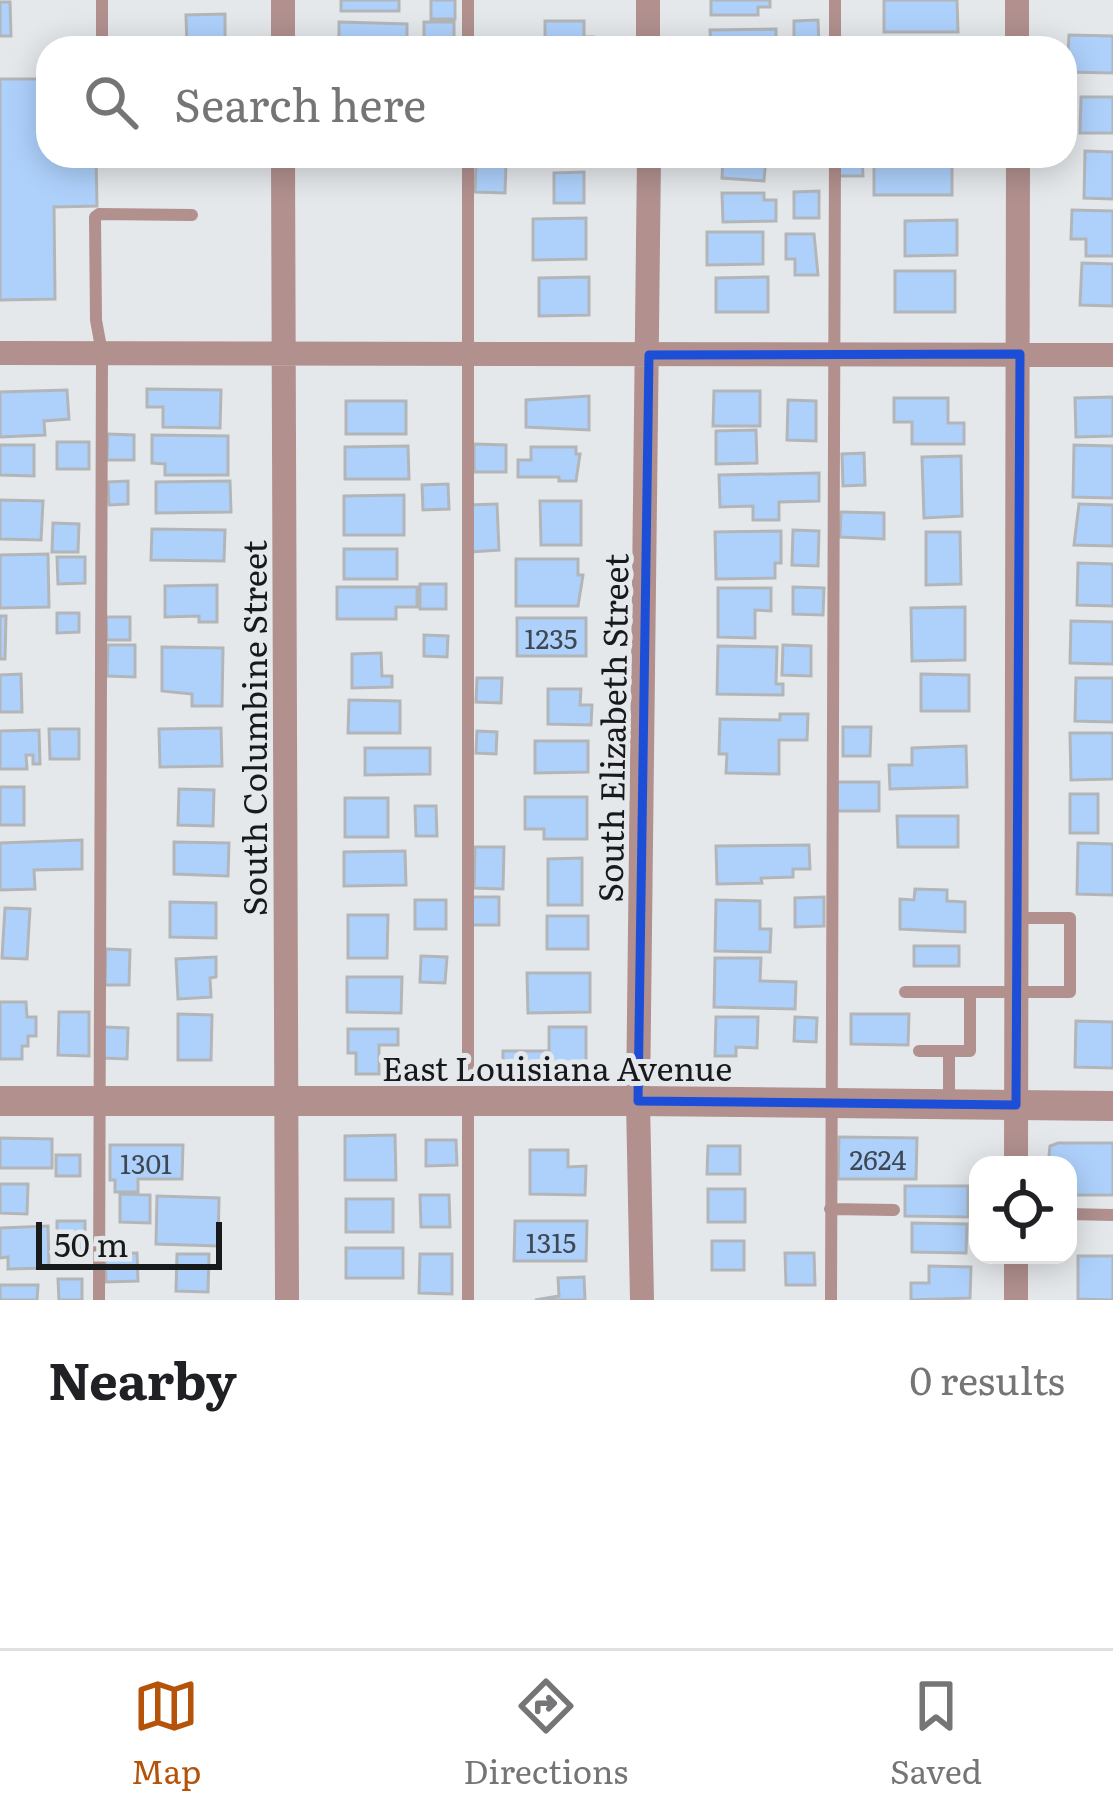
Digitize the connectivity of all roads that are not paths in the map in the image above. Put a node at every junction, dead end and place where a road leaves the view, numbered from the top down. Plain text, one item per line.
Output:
1 (102, 0) edge
2 (283, 0) edge
3 (468, 0) edge
4 (648, 0) edge
5 (835, 0) edge
6 (1017, 0) edge
7 (102, 36) edge
8 (283, 36) edge
9 (468, 36) edge
10 (648, 36) edge
11 (835, 36) edge
12 (1017, 36) edge
13 (283, 168) edge
14 (468, 168) edge
15 (649, 168) edge
16 (835, 168) edge
17 (1018, 168) edge
18 (192, 215) dead end
19 (0, 353) edge
20 (102, 353) junction
21 (284, 354) junction
22 (468, 354) junction
23 (1020, 354) junction
24 (649, 355) junction
25 (836, 355) junction
26 (1113, 355) edge
27 (1017, 918) junction
28 (905, 992) dead end
29 (970, 992) junction
30 (1016, 992) junction
31 (919, 1051) dead end
32 (949, 1051) junction
33 (0, 1101) edge
34 (101, 1101) junction
35 (288, 1101) junction
36 (638, 1101) junction
37 (469, 1102) junction
38 (830, 1104) junction
39 (949, 1105) junction
40 (1016, 1105) junction
41 (1113, 1106) edge
42 (1016, 1156) edge
43 (830, 1209) junction
44 (894, 1210) dead end
45 (1077, 1214) edge
46 (1113, 1215) edge
47 (1016, 1264) edge
48 (99, 1300) edge
49 (286, 1300) edge
50 (468, 1300) edge
51 (642, 1300) edge
52 (831, 1300) edge
53 (1016, 1300) edge

1 - 7 lane
2 - 8 street
3 - 9 lane
4 - 10 street
5 - 11 lane
6 - 12 street
13 - 21 street, South Columbine Street
14 - 22 lane
15 - 24 street, South Elizabeth Street
16 - 25 lane
17 - 23 street
18 - 20 lane
19 - 20 street
20 - 21 street
20 - 34 lane
21 - 22 street
21 - 35 street, South Columbine Street
22 - 24 street
22 - 37 lane
23 - 25 street
23 - 26 street
23 - 27 street
24 - 25 street
24 - 36 street, South Elizabeth Street
25 - 38 lane
27 - 30 street
27 - 30 lane
28 - 29 lane
29 - 30 lane
29 - 32 lane
30 - 40 street
31 - 32 lane
32 - 39 lane
33 - 34 street, East Louisiana Avenue
34 - 35 street, East Louisiana Avenue
34 - 48 lane
35 - 37 street, East Louisiana Avenue
35 - 49 street, South Columbine Street
36 - 37 street, East Louisiana Avenue
36 - 38 street, East Louisiana Avenue
36 - 51 street, South Elizabeth Street
37 - 50 lane
38 - 39 street, East Louisiana Avenue
38 - 43 lane
39 - 40 street, East Louisiana Avenue
40 - 41 street, East Louisiana Avenue
40 - 42 street
43 - 44 lane
43 - 52 lane
45 - 46 lane
47 - 53 street

